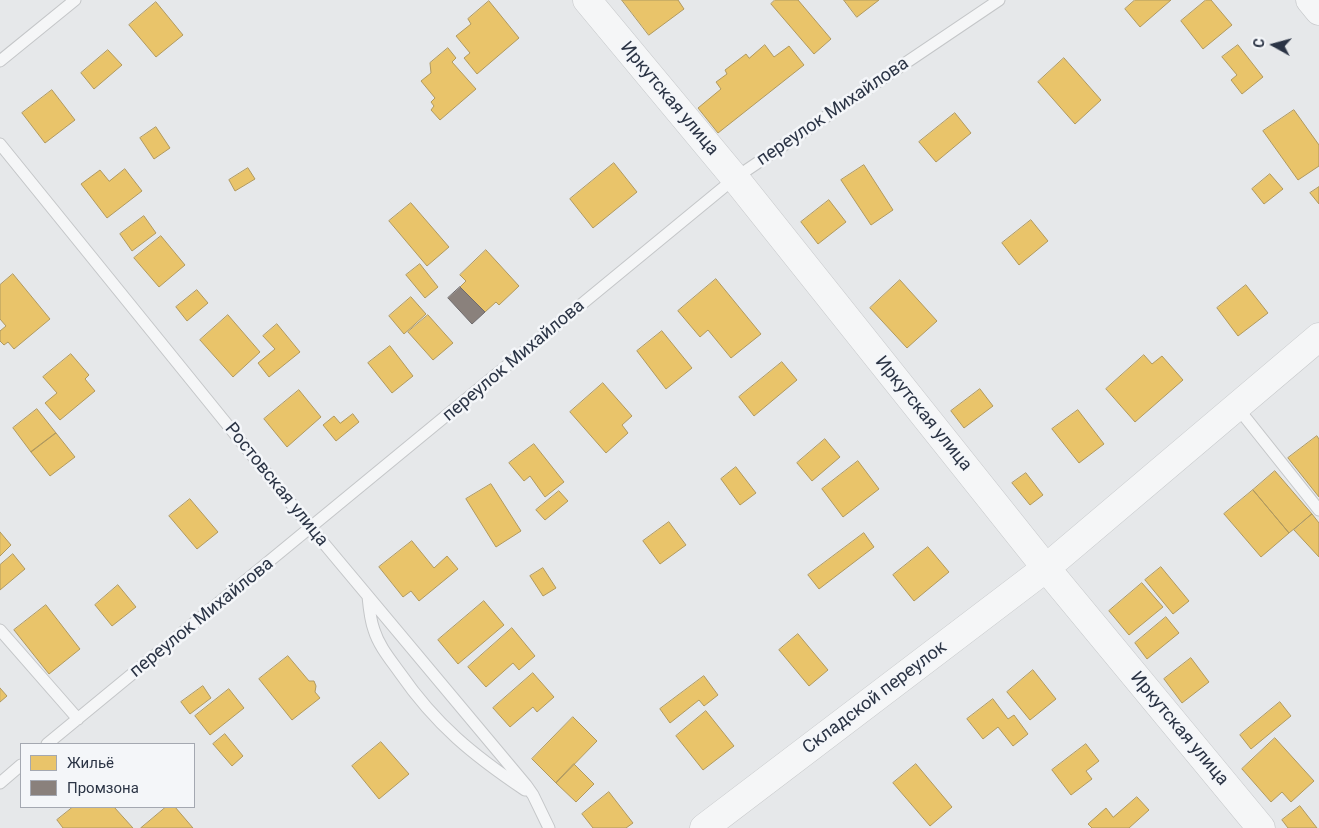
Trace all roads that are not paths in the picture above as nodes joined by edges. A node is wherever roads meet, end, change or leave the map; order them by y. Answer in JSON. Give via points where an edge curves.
{"nodes":[{"id":1,"x":75,"y":0,"type":"edge"},
{"id":2,"x":587,"y":0,"type":"edge"},
{"id":3,"x":999,"y":0,"type":"edge"},
{"id":4,"x":1310,"y":0,"type":"edge"},
{"id":5,"x":1319,"y":11,"type":"edge"},
{"id":6,"x":0,"y":62,"type":"edge"},
{"id":7,"x":0,"y":144,"type":"edge"},
{"id":8,"x":735,"y":178,"type":"junction"},
{"id":9,"x":1319,"y":337,"type":"edge"},
{"id":10,"x":1237,"y":407,"type":"junction"},
{"id":11,"x":1319,"y":510,"type":"edge"},
{"id":12,"x":311,"y":528,"type":"junction"},
{"id":13,"x":1046,"y":568,"type":"junction"},
{"id":14,"x":368,"y":596,"type":"junction"},
{"id":15,"x":0,"y":630,"type":"edge"},
{"id":16,"x":78,"y":719,"type":"junction"},
{"id":17,"x":48,"y":743,"type":"edge"},
{"id":18,"x":20,"y":766,"type":"edge"},
{"id":19,"x":0,"y":783,"type":"edge"},
{"id":20,"x":533,"y":795,"type":"junction"},
{"id":21,"x":549,"y":828,"type":"edge"},
{"id":22,"x":704,"y":828,"type":"edge"},
{"id":23,"x":1261,"y":828,"type":"edge"}],
"edges":[{"from":1,"to":6,"type":"lane"},
{"from":2,"to":8,"type":"street","name":"Иркутская улица"},
{"from":3,"to":8,"type":"lane","name":"переулок Михайлова"},
{"from":4,"to":5,"type":"street"},
{"from":7,"to":12,"type":"lane","name":"Ростовская улица"},
{"from":8,"to":12,"type":"lane","name":"переулок Михайлова"},
{"from":8,"to":13,"type":"street","name":"Иркутская улица"},
{"from":9,"to":10,"type":"street","name":"Складской переулок"},
{"from":10,"to":11,"type":"lane"},
{"from":10,"to":13,"type":"street","name":"Складской переулок"},
{"from":12,"to":14,"type":"lane","name":"Ростовская улица"},
{"from":12,"to":16,"type":"lane","name":"переулок Михайлова"},
{"from":13,"to":22,"type":"street","name":"Складской переулок"},
{"from":13,"to":23,"type":"street","name":"Иркутская улица"},
{"from":14,"to":20,"type":"lane","name":"Ростовская улица"},
{"from":14,"to":20,"type":"lane","via":[[374,632],[415,694],[445,729]]},
{"from":15,"to":16,"type":"lane"},
{"from":16,"to":17,"type":"lane","name":"переулок Михайлова"},
{"from":18,"to":19,"type":"lane"},
{"from":20,"to":21,"type":"lane","name":"Ростовская улица"}]}
